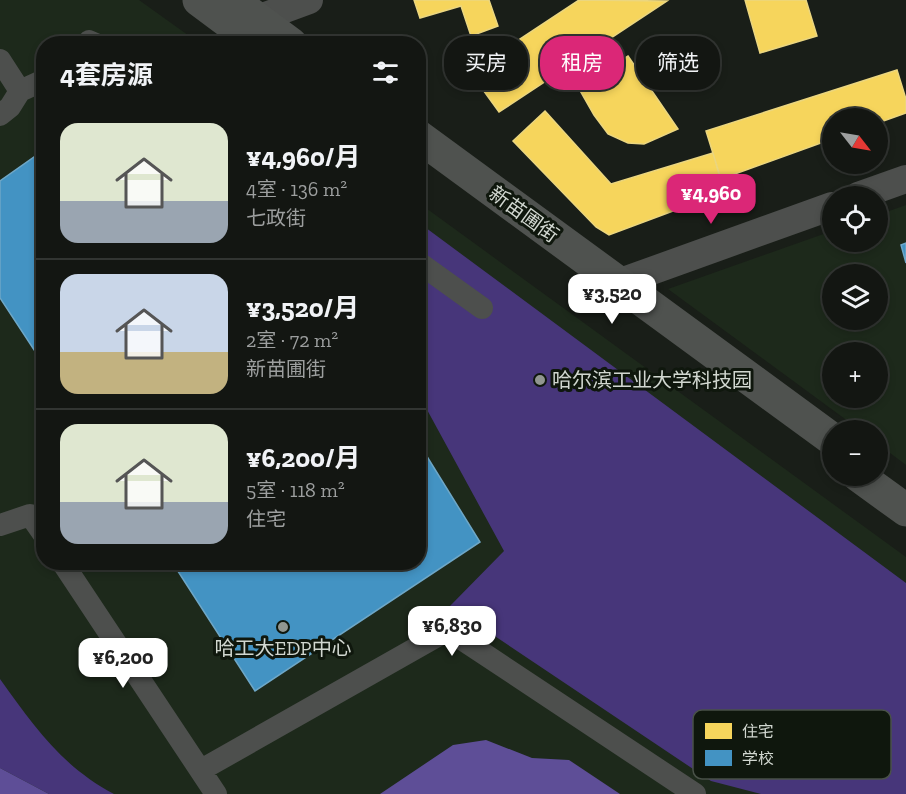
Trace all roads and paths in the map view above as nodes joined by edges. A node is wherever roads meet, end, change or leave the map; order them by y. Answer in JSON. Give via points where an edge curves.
{"nodes":[{"id":1,"x":199,"y":0,"type":"edge"},
{"id":2,"x":309,"y":0,"type":"edge"},
{"id":3,"x":246,"y":22,"type":"edge"},
{"id":4,"x":275,"y":36,"type":"edge"},
{"id":5,"x":0,"y":60,"type":"edge"},
{"id":6,"x":36,"y":84,"type":"edge"},
{"id":7,"x":20,"y":91,"type":"junction"},
{"id":8,"x":0,"y":115,"type":"edge"},
{"id":9,"x":426,"y":142,"type":"edge"},
{"id":10,"x":426,"y":162,"type":"edge"},
{"id":11,"x":906,"y":179,"type":"edge"},
{"id":12,"x":886,"y":186,"type":"edge"},
{"id":13,"x":822,"y":210,"type":"edge"},
{"id":14,"x":426,"y":268,"type":"edge"},
{"id":15,"x":611,"y":285,"type":"junction"},
{"id":16,"x":482,"y":308,"type":"dead end"},
{"id":17,"x":822,"y":433,"type":"edge"},
{"id":18,"x":822,"y":448,"type":"edge"},
{"id":19,"x":888,"y":480,"type":"edge"},
{"id":20,"x":873,"y":486,"type":"edge"},
{"id":21,"x":906,"y":493,"type":"edge"},
{"id":22,"x":906,"y":510,"type":"edge"},
{"id":23,"x":36,"y":524,"type":"edge"},
{"id":24,"x":0,"y":525,"type":"edge"},
{"id":25,"x":67,"y":570,"type":"edge"},
{"id":26,"x":201,"y":770,"type":"junction"},
{"id":27,"x":216,"y":794,"type":"edge"},
{"id":28,"x":695,"y":794,"type":"edge"}],
"edges":[{"from":1,"to":3,"type":"main road"},
{"from":2,"to":3,"type":"street"},
{"from":3,"to":4,"type":"main road"},
{"from":5,"to":7,"type":"street"},
{"from":6,"to":7,"type":"street"},
{"from":7,"to":8,"type":"street"},
{"from":9,"to":15,"type":"main road","name":"新苗圃街"},
{"from":10,"to":15,"type":"main road","name":"新苗圃街"},
{"from":11,"to":12,"type":"street"},
{"from":13,"to":15,"type":"street"},
{"from":14,"to":16,"type":"street"},
{"from":15,"to":17,"type":"main road","name":"新苗圃街"},
{"from":15,"to":18,"type":"main road","name":"新苗圃街"},
{"from":19,"to":21,"type":"main road"},
{"from":20,"to":22,"type":"main road"},
{"from":23,"to":24,"type":"street","via":[[30,515]]},
{"from":25,"to":26,"type":"street"},
{"from":26,"to":27,"type":"street"},
{"from":26,"to":28,"type":"street","via":[[448,630]]}]}
